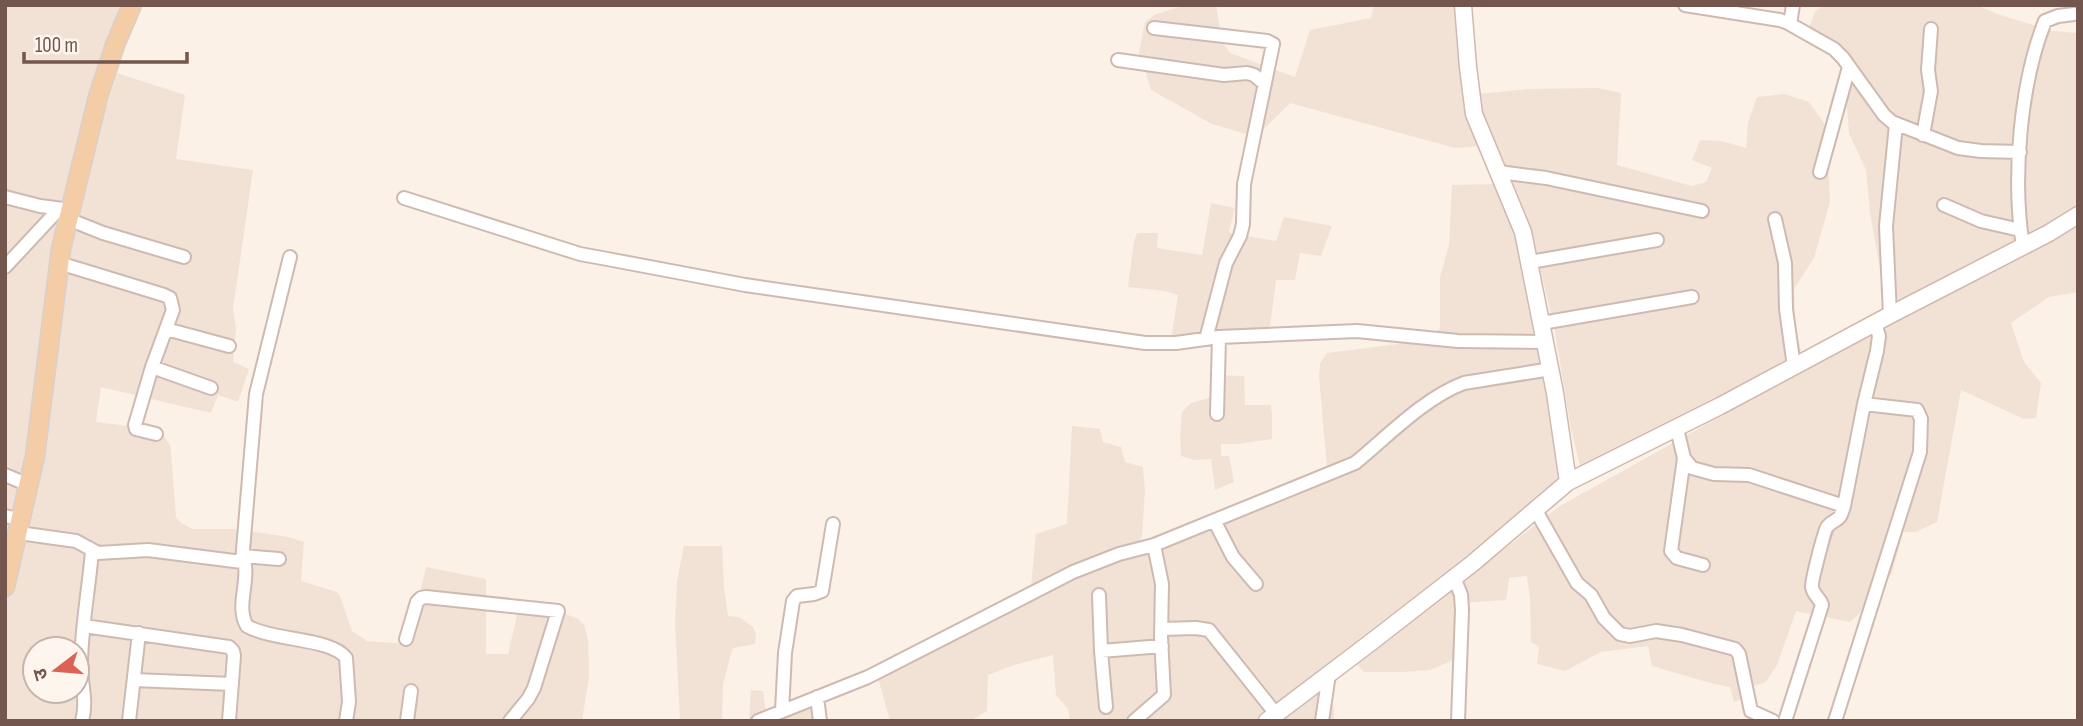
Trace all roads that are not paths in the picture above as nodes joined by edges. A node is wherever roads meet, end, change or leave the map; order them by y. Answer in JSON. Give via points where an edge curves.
{"nodes":[{"id":1,"x":132,"y":5,"type":"edge"},
{"id":2,"x":1463,"y":5,"type":"edge"},
{"id":3,"x":1685,"y":5,"type":"edge"},
{"id":4,"x":1793,"y":5,"type":"edge"},
{"id":5,"x":1732,"y":9,"type":"edge"},
{"id":6,"x":2074,"y":14,"type":"dead end"},
{"id":7,"x":1790,"y":24,"type":"junction"},
{"id":8,"x":1154,"y":27,"type":"dead end"},
{"id":9,"x":1931,"y":29,"type":"dead end"},
{"id":10,"x":1118,"y":60,"type":"dead end"},
{"id":11,"x":1849,"y":67,"type":"junction"},
{"id":12,"x":1265,"y":84,"type":"junction"},
{"id":13,"x":1896,"y":124,"type":"junction"},
{"id":14,"x":1923,"y":135,"type":"junction"},
{"id":15,"x":2020,"y":152,"type":"junction"},
{"id":16,"x":1499,"y":172,"type":"junction"},
{"id":17,"x":1821,"y":172,"type":"dead end"},
{"id":18,"x":5,"y":197,"type":"edge"},
{"id":19,"x":404,"y":198,"type":"dead end"},
{"id":20,"x":1944,"y":205,"type":"dead end"},
{"id":21,"x":1702,"y":211,"type":"dead end"},
{"id":22,"x":66,"y":213,"type":"junction"},
{"id":23,"x":2078,"y":215,"type":"edge"},
{"id":24,"x":1775,"y":219,"type":"dead end"},
{"id":25,"x":2022,"y":238,"type":"junction"},
{"id":26,"x":1657,"y":240,"type":"dead end"},
{"id":27,"x":184,"y":257,"type":"dead end"},
{"id":28,"x":290,"y":257,"type":"dead end"},
{"id":29,"x":1530,"y":262,"type":"junction"},
{"id":30,"x":60,"y":263,"type":"junction"},
{"id":31,"x":5,"y":267,"type":"edge"},
{"id":32,"x":1692,"y":297,"type":"dead end"},
{"id":33,"x":1883,"y":319,"type":"junction"},
{"id":34,"x":1542,"y":323,"type":"junction"},
{"id":35,"x":166,"y":329,"type":"junction"},
{"id":36,"x":1212,"y":338,"type":"junction"},
{"id":37,"x":1546,"y":342,"type":"junction"},
{"id":38,"x":229,"y":346,"type":"dead end"},
{"id":39,"x":152,"y":367,"type":"junction"},
{"id":40,"x":1794,"y":367,"type":"junction"},
{"id":41,"x":1551,"y":369,"type":"junction"},
{"id":42,"x":211,"y":388,"type":"dead end"},
{"id":43,"x":1864,"y":404,"type":"junction"},
{"id":44,"x":1217,"y":414,"type":"dead end"},
{"id":45,"x":1677,"y":429,"type":"junction"},
{"id":46,"x":156,"y":434,"type":"dead end"},
{"id":47,"x":1684,"y":458,"type":"junction"},
{"id":48,"x":5,"y":475,"type":"edge"},
{"id":49,"x":1568,"y":482,"type":"junction"},
{"id":50,"x":29,"y":485,"type":"junction"},
{"id":51,"x":1843,"y":506,"type":"junction"},
{"id":52,"x":1535,"y":509,"type":"junction"},
{"id":53,"x":1214,"y":522,"type":"junction"},
{"id":54,"x":15,"y":523,"type":"edge"},
{"id":55,"x":833,"y":524,"type":"dead end"},
{"id":56,"x":1154,"y":545,"type":"junction"},
{"id":57,"x":92,"y":551,"type":"junction"},
{"id":58,"x":242,"y":559,"type":"junction"},
{"id":59,"x":279,"y":559,"type":"dead end"},
{"id":60,"x":1703,"y":565,"type":"dead end"},
{"id":61,"x":1454,"y":577,"type":"junction"},
{"id":62,"x":1256,"y":584,"type":"dead end"},
{"id":63,"x":5,"y":587,"type":"edge"},
{"id":64,"x":1099,"y":595,"type":"dead end"},
{"id":65,"x":84,"y":626,"type":"junction"},
{"id":66,"x":1161,"y":629,"type":"junction"},
{"id":67,"x":139,"y":633,"type":"junction"},
{"id":68,"x":406,"y":639,"type":"dead end"},
{"id":69,"x":1162,"y":646,"type":"junction"},
{"id":70,"x":1101,"y":651,"type":"junction"},
{"id":71,"x":1329,"y":674,"type":"junction"},
{"id":72,"x":134,"y":680,"type":"junction"},
{"id":73,"x":232,"y":684,"type":"junction"},
{"id":74,"x":411,"y":691,"type":"dead end"},
{"id":75,"x":817,"y":697,"type":"junction"},
{"id":76,"x":1106,"y":707,"type":"dead end"},
{"id":77,"x":782,"y":711,"type":"junction"},
{"id":78,"x":1149,"y":717,"type":"edge"},
{"id":79,"x":1272,"y":717,"type":"edge"},
{"id":80,"x":82,"y":721,"type":"edge"},
{"id":81,"x":129,"y":721,"type":"edge"},
{"id":82,"x":229,"y":721,"type":"edge"},
{"id":83,"x":346,"y":721,"type":"edge"},
{"id":84,"x":407,"y":721,"type":"edge"},
{"id":85,"x":510,"y":721,"type":"edge"},
{"id":86,"x":758,"y":721,"type":"edge"},
{"id":87,"x":820,"y":721,"type":"edge"},
{"id":88,"x":1134,"y":721,"type":"edge"},
{"id":89,"x":1322,"y":721,"type":"edge"},
{"id":90,"x":1458,"y":721,"type":"edge"},
{"id":91,"x":1773,"y":721,"type":"edge"},
{"id":92,"x":1786,"y":721,"type":"edge"},
{"id":93,"x":1835,"y":721,"type":"edge"}],
"edges":[{"from":1,"to":22,"type":"main road","via":[[98,97]]},
{"from":2,"to":16,"type":"main road","via":[[1474,114]]},
{"from":3,"to":5,"type":"street"},
{"from":4,"to":7,"type":"street"},
{"from":5,"to":7,"type":"street"},
{"from":6,"to":15,"type":"street","via":[[2045,21],[2025,101]]},
{"from":7,"to":11,"type":"street","via":[[1834,49]]},
{"from":8,"to":12,"type":"street","via":[[1271,42]]},
{"from":9,"to":14,"type":"street","via":[[1931,92]]},
{"from":10,"to":12,"type":"street","via":[[1224,75],[1247,73]]},
{"from":11,"to":13,"type":"street","via":[[1884,115]]},
{"from":11,"to":17,"type":"street"},
{"from":12,"to":36,"type":"street","via":[[1244,184],[1242,231],[1226,263]]},
{"from":13,"to":14,"type":"street"},
{"from":13,"to":33,"type":"street"},
{"from":14,"to":15,"type":"street","via":[[1958,148]]},
{"from":15,"to":25,"type":"street"},
{"from":16,"to":21,"type":"street"},
{"from":16,"to":29,"type":"main road"},
{"from":18,"to":22,"type":"street"},
{"from":19,"to":36,"type":"street","via":[[580,254],[745,285],[1145,343]]},
{"from":20,"to":25,"type":"street"},
{"from":22,"to":27,"type":"street","via":[[103,233]]},
{"from":22,"to":30,"type":"main road"},
{"from":22,"to":31,"type":"street"},
{"from":23,"to":25,"type":"main road"},
{"from":24,"to":40,"type":"street","via":[[1785,263]]},
{"from":25,"to":33,"type":"main road"},
{"from":26,"to":29,"type":"street"},
{"from":28,"to":58,"type":"street","via":[[257,387]]},
{"from":29,"to":34,"type":"main road"},
{"from":30,"to":35,"type":"street","via":[[170,298],[173,310]]},
{"from":30,"to":50,"type":"main road"},
{"from":32,"to":34,"type":"street"},
{"from":33,"to":40,"type":"main road"},
{"from":33,"to":43,"type":"street"},
{"from":34,"to":37,"type":"main road"},
{"from":35,"to":38,"type":"street"},
{"from":35,"to":39,"type":"street"},
{"from":36,"to":37,"type":"street","via":[[1357,331],[1458,341]]},
{"from":36,"to":44,"type":"street"},
{"from":37,"to":41,"type":"main road"},
{"from":39,"to":42,"type":"street"},
{"from":39,"to":46,"type":"street","via":[[135,427]]},
{"from":40,"to":45,"type":"main road"},
{"from":41,"to":49,"type":"main road"},
{"from":41,"to":53,"type":"street","via":[[1453,387],[1347,468]]},
{"from":43,"to":51,"type":"street"},
{"from":43,"to":93,"type":"street","via":[[1917,410],[1920,452]]},
{"from":45,"to":47,"type":"street"},
{"from":45,"to":49,"type":"main road"},
{"from":47,"to":51,"type":"street","via":[[1699,471],[1749,475]]},
{"from":47,"to":60,"type":"street","via":[[1671,551],[1677,558]]},
{"from":48,"to":50,"type":"street"},
{"from":49,"to":52,"type":"main road"},
{"from":50,"to":54,"type":"main road"},
{"from":51,"to":92,"type":"street","via":[[1841,517],[1825,531],[1812,579],[1822,606]]},
{"from":52,"to":61,"type":"main road"},
{"from":52,"to":91,"type":"street","via":[[1577,583],[1620,634],[1656,631],[1735,649],[1751,711]]},
{"from":53,"to":56,"type":"street"},
{"from":53,"to":62,"type":"street","via":[[1233,557]]},
{"from":54,"to":57,"type":"street","via":[[87,545]]},
{"from":54,"to":63,"type":"main road"},
{"from":55,"to":77,"type":"street","via":[[822,591],[793,601]]},
{"from":56,"to":66,"type":"street","via":[[1162,584]]},
{"from":56,"to":75,"type":"street","via":[[1073,572],[868,677]]},
{"from":57,"to":58,"type":"street","via":[[148,550]]},
{"from":57,"to":65,"type":"street"},
{"from":58,"to":59,"type":"street"},
{"from":58,"to":83,"type":"street","via":[[246,573],[242,613],[247,626],[342,652],[349,702]]},
{"from":61,"to":71,"type":"main road"},
{"from":61,"to":90,"type":"street","via":[[1462,610]]},
{"from":64,"to":70,"type":"street"},
{"from":65,"to":67,"type":"street"},
{"from":65,"to":80,"type":"street","via":[[81,664],[86,700]]},
{"from":66,"to":69,"type":"street"},
{"from":66,"to":79,"type":"street","via":[[1209,630]]},
{"from":67,"to":72,"type":"street"},
{"from":67,"to":73,"type":"street","via":[[229,647],[234,656]]},
{"from":68,"to":85,"type":"street","via":[[417,602],[426,597],[558,611],[534,688]]},
{"from":69,"to":70,"type":"street"},
{"from":69,"to":78,"type":"street","via":[[1164,695]]},
{"from":70,"to":76,"type":"street"},
{"from":71,"to":79,"type":"main road"},
{"from":71,"to":89,"type":"street"},
{"from":72,"to":73,"type":"street"},
{"from":72,"to":81,"type":"street"},
{"from":73,"to":82,"type":"street"},
{"from":74,"to":84,"type":"street"},
{"from":75,"to":77,"type":"street"},
{"from":75,"to":87,"type":"street"},
{"from":77,"to":86,"type":"street"},
{"from":78,"to":88,"type":"street"}]}
